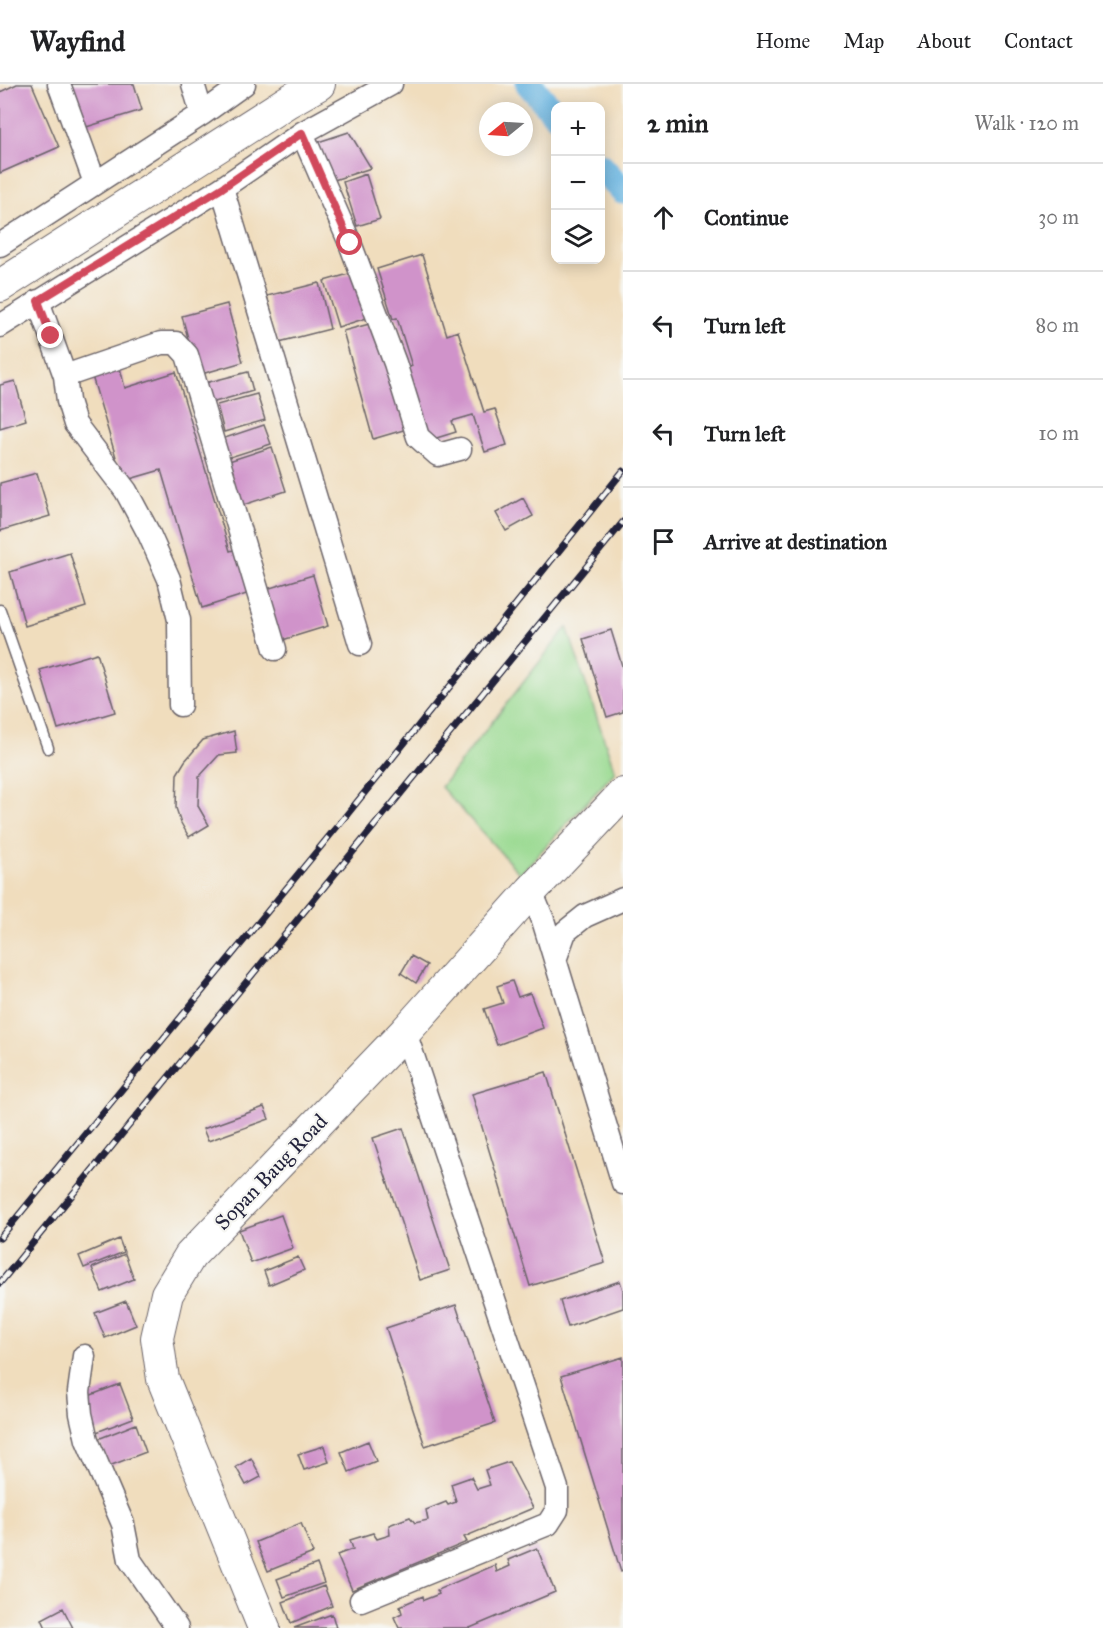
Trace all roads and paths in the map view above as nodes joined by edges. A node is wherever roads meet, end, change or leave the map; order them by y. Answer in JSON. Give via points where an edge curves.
{"nodes":[{"id":1,"x":59,"y":84,"type":"edge"},
{"id":2,"x":193,"y":84,"type":"edge"},
{"id":3,"x":244,"y":84,"type":"edge"},
{"id":4,"x":319,"y":84,"type":"edge"},
{"id":5,"x":391,"y":84,"type":"edge"},
{"id":6,"x":202,"y":114,"type":"junction"},
{"id":7,"x":302,"y":133,"type":"junction"},
{"id":8,"x":95,"y":183,"type":"junction"},
{"id":9,"x":222,"y":188,"type":"junction"},
{"id":10,"x":0,"y":244,"type":"edge"},
{"id":11,"x":0,"y":286,"type":"edge"},
{"id":12,"x":38,"y":301,"type":"junction"},
{"id":13,"x":0,"y":326,"type":"edge"},
{"id":14,"x":65,"y":376,"type":"junction"},
{"id":15,"x":460,"y":449,"type":"dead end"},
{"id":16,"x":0,"y":610,"type":"edge"},
{"id":17,"x":360,"y":644,"type":"dead end"},
{"id":18,"x":276,"y":649,"type":"dead end"},
{"id":19,"x":180,"y":705,"type":"dead end"},
{"id":20,"x":48,"y":748,"type":"dead end"},
{"id":21,"x":623,"y":794,"type":"edge"},
{"id":22,"x":531,"y":891,"type":"junction"},
{"id":23,"x":623,"y":899,"type":"edge"},
{"id":24,"x":555,"y":960,"type":"junction"},
{"id":25,"x":405,"y":1032,"type":"junction"},
{"id":26,"x":623,"y":1183,"type":"edge"},
{"id":27,"x":84,"y":1356,"type":"dead end"},
{"id":28,"x":361,"y":1600,"type":"dead end"},
{"id":29,"x":177,"y":1628,"type":"edge"},
{"id":30,"x":264,"y":1628,"type":"edge"}],
"edges":[{"from":1,"to":8,"type":"street"},
{"from":2,"to":6,"type":"street"},
{"from":3,"to":6,"type":"street"},
{"from":4,"to":11,"type":"street"},
{"from":5,"to":7,"type":"street"},
{"from":6,"to":8,"type":"street"},
{"from":7,"to":9,"type":"street"},
{"from":7,"to":15,"type":"street","via":[[354,254],[418,437],[438,455]]},
{"from":8,"to":10,"type":"street"},
{"from":9,"to":12,"type":"street"},
{"from":9,"to":17,"type":"street"},
{"from":12,"to":13,"type":"street"},
{"from":12,"to":14,"type":"street"},
{"from":14,"to":18,"type":"street","via":[[161,343],[176,343],[187,355]]},
{"from":14,"to":19,"type":"street","via":[[75,424],[126,491],[169,579],[179,620]]},
{"from":16,"to":20,"type":"lane"},
{"from":21,"to":22,"type":"street","name":"Sopan Baug Road"},
{"from":22,"to":24,"type":"street"},
{"from":22,"to":25,"type":"street","name":"Sopan Baug Road"},
{"from":23,"to":24,"type":"street","via":[[585,916],[565,932]]},
{"from":24,"to":26,"type":"street"},
{"from":25,"to":28,"type":"street","via":[[557,1488],[557,1510],[548,1524]]},
{"from":25,"to":30,"type":"street","name":"Sopan Baug Road","via":[[190,1256],[167,1294],[157,1338],[163,1379]]},
{"from":27,"to":29,"type":"street","via":[[79,1392],[87,1440],[123,1524],[130,1560]]}]}
